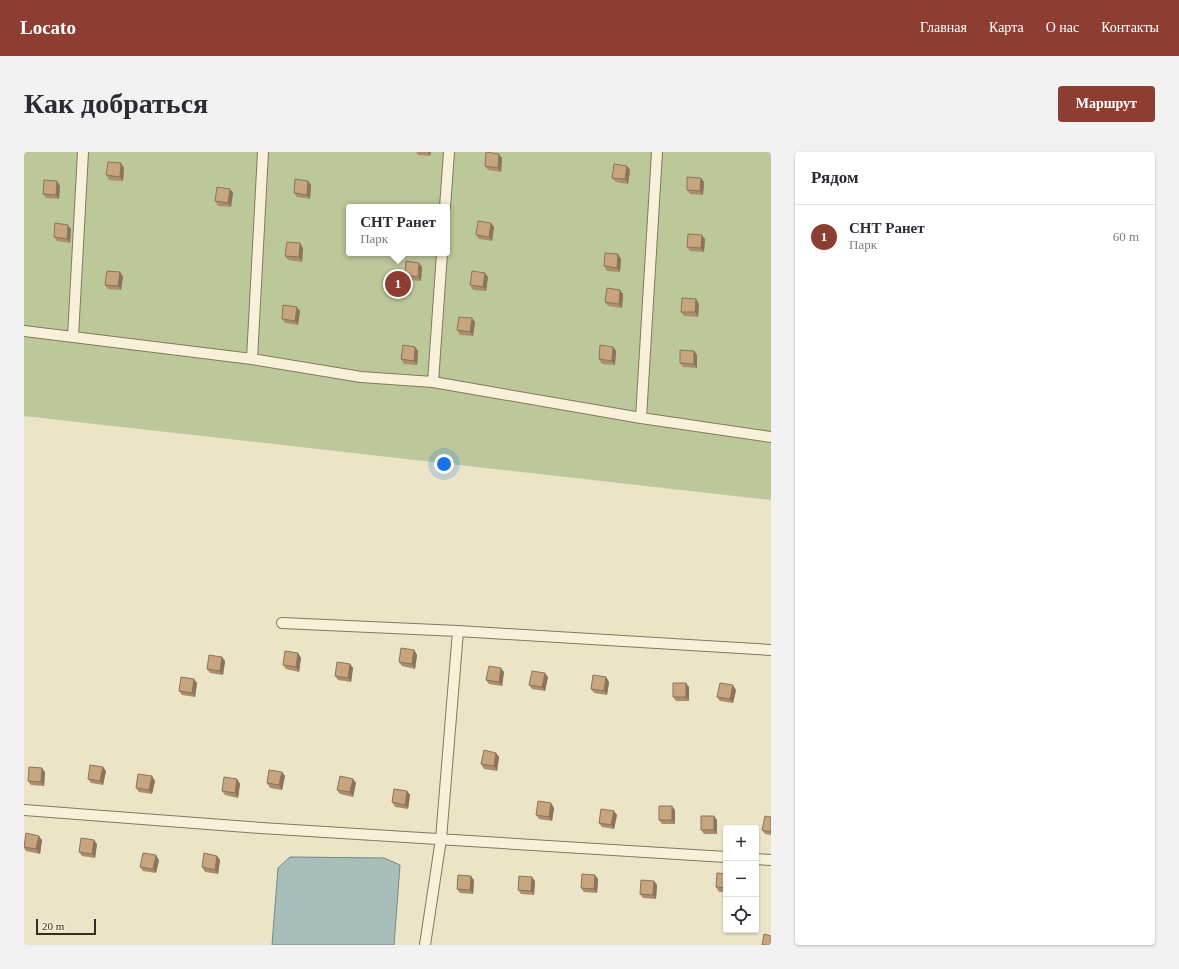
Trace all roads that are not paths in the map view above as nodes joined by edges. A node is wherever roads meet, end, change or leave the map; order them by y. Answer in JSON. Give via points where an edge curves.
{"nodes":[{"id":1,"x":83,"y":152,"type":"edge"},
{"id":2,"x":263,"y":152,"type":"edge"},
{"id":3,"x":449,"y":152,"type":"edge"},
{"id":4,"x":657,"y":152,"type":"edge"},
{"id":5,"x":445,"y":204,"type":"edge"},
{"id":6,"x":442,"y":256,"type":"edge"},
{"id":7,"x":24,"y":331,"type":"edge"},
{"id":8,"x":73,"y":337,"type":"junction"},
{"id":9,"x":252,"y":359,"type":"junction"},
{"id":10,"x":433,"y":382,"type":"junction"},
{"id":11,"x":641,"y":418,"type":"junction"},
{"id":12,"x":771,"y":438,"type":"edge"},
{"id":13,"x":282,"y":623,"type":"dead end"},
{"id":14,"x":458,"y":630,"type":"junction"},
{"id":15,"x":771,"y":650,"type":"edge"},
{"id":16,"x":24,"y":810,"type":"edge"},
{"id":17,"x":441,"y":839,"type":"junction"},
{"id":18,"x":723,"y":857,"type":"edge"},
{"id":19,"x":759,"y":859,"type":"edge"},
{"id":20,"x":771,"y":860,"type":"edge"},
{"id":21,"x":426,"y":945,"type":"edge"}],
"edges":[{"from":1,"to":8,"type":"lane"},
{"from":2,"to":9,"type":"lane"},
{"from":3,"to":5,"type":"lane"},
{"from":4,"to":11,"type":"lane"},
{"from":6,"to":10,"type":"lane"},
{"from":7,"to":8,"type":"lane"},
{"from":8,"to":9,"type":"lane"},
{"from":9,"to":10,"type":"lane","via":[[362,377]]},
{"from":10,"to":11,"type":"lane"},
{"from":11,"to":12,"type":"lane"},
{"from":13,"to":14,"type":"lane"},
{"from":14,"to":15,"type":"lane"},
{"from":14,"to":17,"type":"lane"},
{"from":16,"to":17,"type":"lane"},
{"from":17,"to":18,"type":"lane"},
{"from":17,"to":21,"type":"lane"},
{"from":19,"to":20,"type":"lane"}]}
